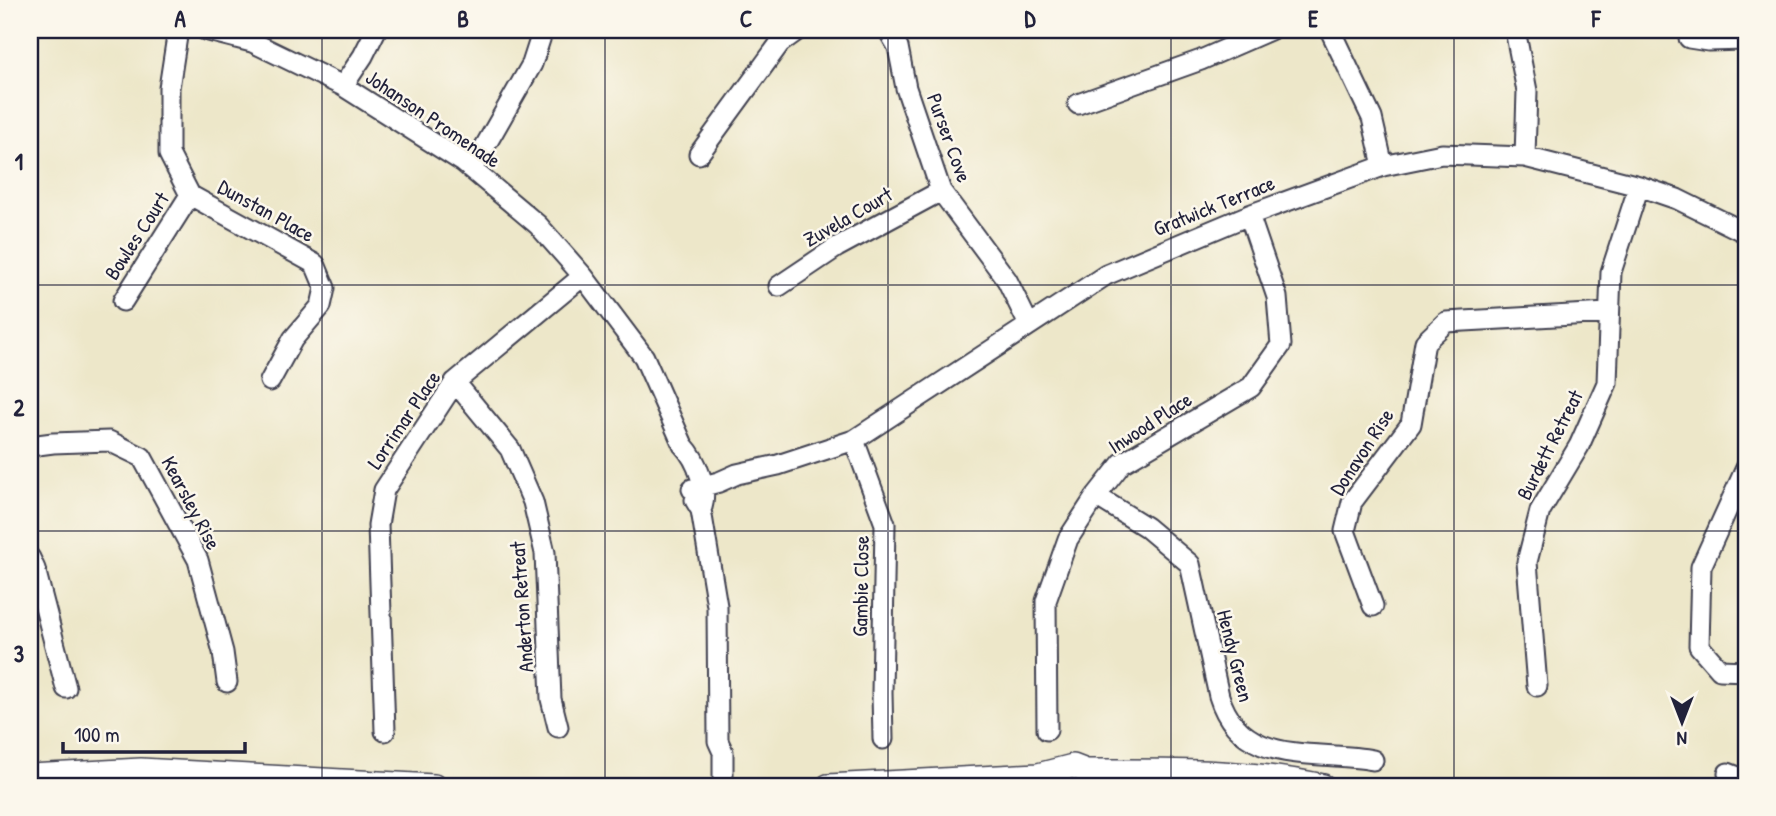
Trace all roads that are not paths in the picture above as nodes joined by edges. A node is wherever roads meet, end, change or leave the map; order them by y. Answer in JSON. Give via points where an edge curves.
{"nodes":[{"id":1,"x":178,"y":30,"type":"edge"},
{"id":2,"x":205,"y":30,"type":"edge"},
{"id":3,"x":376,"y":30,"type":"edge"},
{"id":4,"x":531,"y":30,"type":"edge"},
{"id":5,"x":543,"y":30,"type":"edge"},
{"id":6,"x":799,"y":30,"type":"edge"},
{"id":7,"x":888,"y":30,"type":"edge"},
{"id":8,"x":1269,"y":30,"type":"edge"},
{"id":9,"x":1330,"y":30,"type":"edge"},
{"id":10,"x":1515,"y":30,"type":"edge"},
{"id":11,"x":1689,"y":38,"type":"dead end"},
{"id":12,"x":1746,"y":40,"type":"edge"},
{"id":13,"x":343,"y":86,"type":"junction"},
{"id":14,"x":1078,"y":104,"type":"dead end"},
{"id":15,"x":699,"y":155,"type":"dead end"},
{"id":16,"x":1525,"y":157,"type":"junction"},
{"id":17,"x":468,"y":166,"type":"junction"},
{"id":18,"x":1383,"y":166,"type":"junction"},
{"id":19,"x":1639,"y":186,"type":"junction"},
{"id":20,"x":942,"y":191,"type":"junction"},
{"id":21,"x":190,"y":195,"type":"junction"},
{"id":22,"x":1249,"y":215,"type":"junction"},
{"id":23,"x":1746,"y":233,"type":"edge"},
{"id":24,"x":583,"y":276,"type":"junction"},
{"id":25,"x":779,"y":285,"type":"dead end"},
{"id":26,"x":122,"y":301,"type":"dead end"},
{"id":27,"x":1608,"y":313,"type":"junction"},
{"id":28,"x":1029,"y":325,"type":"junction"},
{"id":29,"x":270,"y":381,"type":"dead end"},
{"id":30,"x":456,"y":382,"type":"junction"},
{"id":31,"x":854,"y":440,"type":"junction"},
{"id":32,"x":30,"y":446,"type":"edge"},
{"id":33,"x":1746,"y":468,"type":"edge"},
{"id":34,"x":696,"y":483,"type":"junction"},
{"id":35,"x":1096,"y":496,"type":"junction"},
{"id":36,"x":30,"y":558,"type":"edge"},
{"id":37,"x":1373,"y":606,"type":"dead end"},
{"id":38,"x":1746,"y":671,"type":"edge"},
{"id":39,"x":227,"y":682,"type":"dead end"},
{"id":40,"x":1537,"y":686,"type":"dead end"},
{"id":41,"x":66,"y":688,"type":"dead end"},
{"id":42,"x":558,"y":727,"type":"dead end"},
{"id":43,"x":1047,"y":730,"type":"dead end"},
{"id":44,"x":385,"y":731,"type":"dead end"},
{"id":45,"x":883,"y":739,"type":"dead end"},
{"id":46,"x":718,"y":741,"type":"junction"},
{"id":47,"x":1373,"y":760,"type":"dead end"},
{"id":48,"x":30,"y":776,"type":"edge"},
{"id":49,"x":1075,"y":778,"type":"edge"},
{"id":50,"x":332,"y":783,"type":"edge"},
{"id":51,"x":30,"y":786,"type":"edge"},
{"id":52,"x":296,"y":786,"type":"edge"},
{"id":53,"x":434,"y":786,"type":"edge"},
{"id":54,"x":712,"y":786,"type":"edge"},
{"id":55,"x":723,"y":786,"type":"edge"},
{"id":56,"x":828,"y":786,"type":"edge"},
{"id":57,"x":997,"y":786,"type":"edge"},
{"id":58,"x":1023,"y":786,"type":"edge"},
{"id":59,"x":1105,"y":786,"type":"edge"},
{"id":60,"x":1261,"y":786,"type":"edge"},
{"id":61,"x":1324,"y":786,"type":"edge"}],
"edges":[{"from":1,"to":21,"type":"street","name":"Dunstan Place","via":[[169,88],[169,155]]},
{"from":2,"to":13,"type":"street","name":"Johanson Promenade","via":[[252,42]]},
{"from":3,"to":13,"type":"street"},
{"from":4,"to":17,"type":"street","via":[[522,62]]},
{"from":5,"to":17,"type":"street","via":[[532,64]]},
{"from":6,"to":15,"type":"street","via":[[780,43]]},
{"from":7,"to":20,"type":"street","name":"Purser Cove","via":[[898,47],[906,88]]},
{"from":8,"to":14,"type":"street"},
{"from":9,"to":18,"type":"street","via":[[1372,118]]},
{"from":10,"to":16,"type":"street","via":[[1527,91]]},
{"from":11,"to":12,"type":"street"},
{"from":13,"to":17,"type":"street","name":"Johanson Promenade"},
{"from":16,"to":18,"type":"street","name":"Gratwick Terrace","via":[[1442,154]]},
{"from":16,"to":19,"type":"street","name":"Gratwick Terrace"},
{"from":17,"to":24,"type":"street","name":"Johanson Promenade","via":[[538,225]]},
{"from":18,"to":22,"type":"street","name":"Gratwick Terrace"},
{"from":19,"to":23,"type":"street","name":"Gratwick Terrace","via":[[1687,203]]},
{"from":19,"to":27,"type":"street","name":"Burdett Retreat","via":[[1611,272]]},
{"from":20,"to":25,"type":"street","name":"Zuvela Court","via":[[837,247]]},
{"from":20,"to":28,"type":"street","name":"Purser Cove","via":[[1007,280]]},
{"from":21,"to":26,"type":"street","name":"Bowles Court"},
{"from":21,"to":29,"type":"street","name":"Dunstan Place","via":[[315,264],[325,288],[321,306],[293,340]]},
{"from":22,"to":28,"type":"street","name":"Gratwick Terrace","via":[[1107,275]]},
{"from":22,"to":35,"type":"street","name":"Inwood Place","via":[[1277,297],[1281,345],[1251,387],[1122,463]]},
{"from":24,"to":30,"type":"street","name":"Lorrimar Place"},
{"from":24,"to":34,"type":"street","name":"Johanson Promenade","via":[[644,358],[683,445],[693,456]]},
{"from":27,"to":37,"type":"street","name":"Donavon Rise","via":[[1446,322],[1425,342],[1412,424],[1352,502],[1345,531]]},
{"from":27,"to":40,"type":"street","name":"Burdett Retreat","via":[[1607,383],[1579,446],[1540,511],[1527,562]]},
{"from":28,"to":31,"type":"street","name":"Gratwick Terrace"},
{"from":30,"to":42,"type":"street","name":"Anderton Retreat","via":[[510,449],[533,502],[545,553],[551,699]]},
{"from":30,"to":44,"type":"street","name":"Lorrimar Place","via":[[384,490],[378,525]]},
{"from":31,"to":34,"type":"street","name":"Gratwick Terrace","via":[[778,465],[737,474],[718,472]]},
{"from":31,"to":45,"type":"street","name":"Gambie Close","via":[[885,524]]},
{"from":32,"to":39,"type":"street","name":"Kearsley Rise","via":[[109,441],[142,457],[198,560]]},
{"from":33,"to":38,"type":"street","via":[[1701,567],[1699,646],[1720,670]]},
{"from":34,"to":46,"type":"street","name":"Johanson Promenade","via":[[705,500],[701,510],[717,606]]},
{"from":35,"to":43,"type":"street","name":"Inwood Place","via":[[1068,539],[1046,601]]},
{"from":35,"to":47,"type":"street","name":"Hendy Green","via":[[1146,527],[1190,564],[1219,696],[1233,726],[1258,744],[1279,750]]},
{"from":36,"to":41,"type":"street"},
{"from":46,"to":54,"type":"street","name":"Johanson Promenade","via":[[711,753]]},
{"from":46,"to":55,"type":"street","name":"Johanson Promenade","via":[[723,752]]},
{"from":48,"to":50,"type":"main road","via":[[141,771]]},
{"from":49,"to":56,"type":"main road","via":[[1038,775]]},
{"from":49,"to":61,"type":"main road","via":[[1202,771]]},
{"from":50,"to":53,"type":"main road"},
{"from":51,"to":52,"type":"main road","via":[[141,780]]},
{"from":57,"to":58,"type":"main road"},
{"from":59,"to":60,"type":"main road","via":[[1159,779]]}]}
